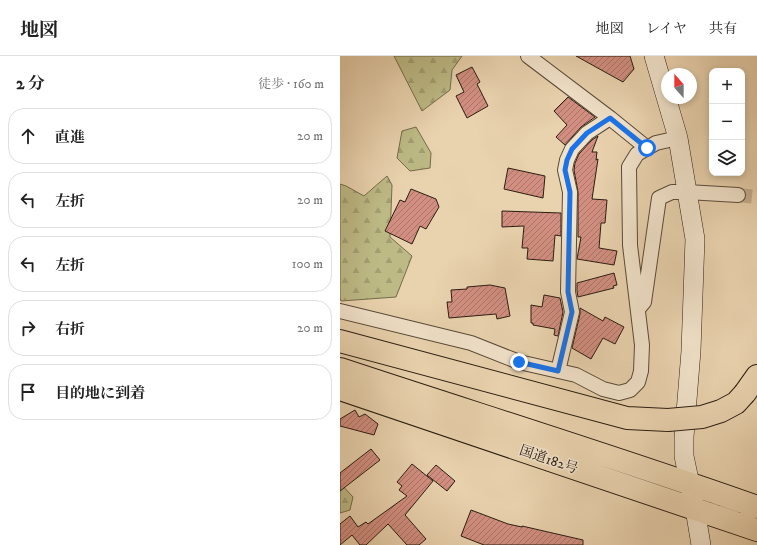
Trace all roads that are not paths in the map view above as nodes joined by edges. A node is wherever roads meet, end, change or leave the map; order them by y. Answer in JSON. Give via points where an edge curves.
{"nodes":[{"id":1,"x":528,"y":56,"type":"edge"},
{"id":2,"x":654,"y":56,"type":"edge"},
{"id":3,"x":610,"y":118,"type":"junction"},
{"id":4,"x":678,"y":138,"type":"junction"},
{"id":5,"x":647,"y":148,"type":"junction"},
{"id":6,"x":687,"y":192,"type":"junction"},
{"id":7,"x":738,"y":195,"type":"tunnel mouth"},
{"id":8,"x":638,"y":309,"type":"junction"},
{"id":9,"x":340,"y":311,"type":"edge"},
{"id":10,"x":340,"y":341,"type":"edge"},
{"id":11,"x":340,"y":369,"type":"edge"},
{"id":12,"x":558,"y":371,"type":"junction"},
{"id":13,"x":751,"y":385,"type":"edge"},
{"id":14,"x":340,"y":389,"type":"edge"},
{"id":15,"x":690,"y":483,"type":"junction"},
{"id":16,"x":757,"y":506,"type":"edge"},
{"id":17,"x":695,"y":509,"type":"junction"},
{"id":18,"x":757,"y":530,"type":"edge"},
{"id":19,"x":701,"y":545,"type":"edge"}],
"edges":[{"from":1,"to":3,"type":"street"},
{"from":2,"to":4,"type":"street"},
{"from":3,"to":5,"type":"street"},
{"from":3,"to":12,"type":"street","via":[[587,133],[572,149],[567,160],[565,170],[570,192],[568,292],[572,312]]},
{"from":4,"to":5,"type":"street"},
{"from":4,"to":6,"type":"street"},
{"from":5,"to":8,"type":"street","via":[[637,154],[629,167],[630,245]]},
{"from":6,"to":7,"type":"street"},
{"from":6,"to":8,"type":"street","via":[[672,192],[659,198],[644,302]]},
{"from":6,"to":15,"type":"street","via":[[695,239],[691,350],[684,437],[684,456]]},
{"from":8,"to":12,"type":"street","via":[[642,345],[641,371],[638,382],[630,390],[620,393],[603,389],[576,375]]},
{"from":9,"to":12,"type":"street","via":[[471,343],[519,362]]},
{"from":10,"to":13,"type":"highway","bridge":true,"via":[[627,418],[668,420],[702,417],[736,403]]},
{"from":11,"to":15,"type":"highway","name":"国道182号"},
{"from":14,"to":17,"type":"highway","name":"国道182号"},
{"from":15,"to":16,"type":"highway","name":"国道182号"},
{"from":15,"to":17,"type":"street"},
{"from":17,"to":18,"type":"highway","name":"国道182号"},
{"from":17,"to":19,"type":"street"}]}
